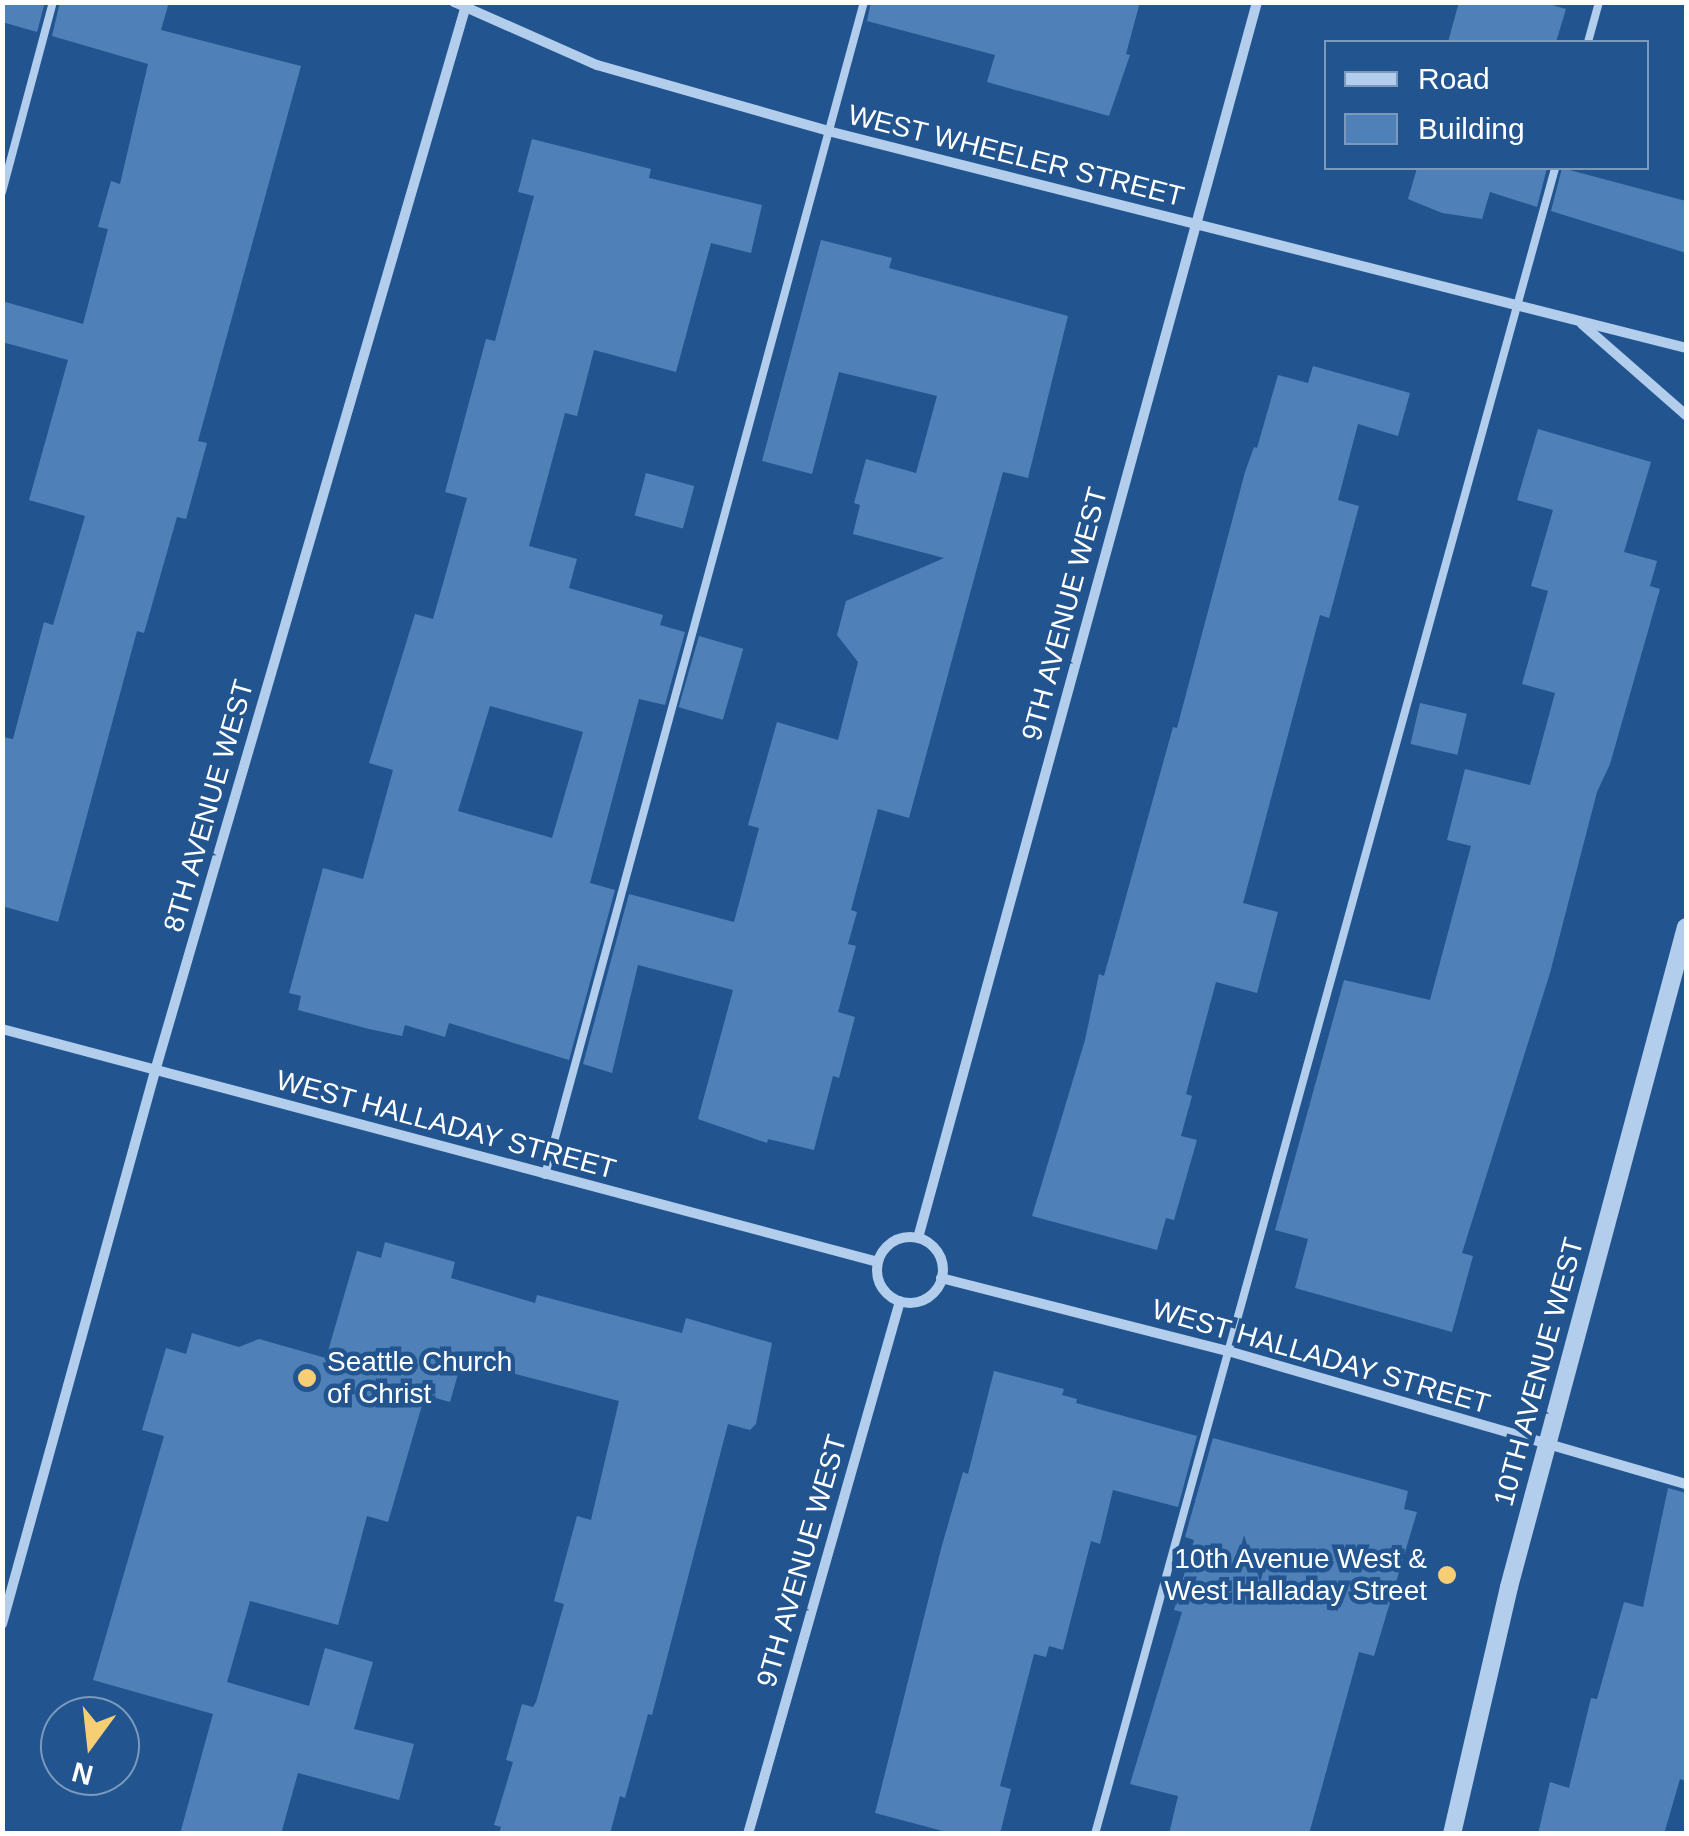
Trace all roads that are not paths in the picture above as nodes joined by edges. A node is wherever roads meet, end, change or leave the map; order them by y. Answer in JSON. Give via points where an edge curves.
{"nodes":[{"id":1,"x":53,"y":2,"type":"edge"},
{"id":2,"x":864,"y":2,"type":"edge"},
{"id":3,"x":1257,"y":2,"type":"edge"},
{"id":4,"x":1599,"y":2,"type":"edge"},
{"id":5,"x":462,"y":4,"type":"edge"},
{"id":6,"x":1589,"y":40,"type":"edge"},
{"id":7,"x":828,"y":131,"type":"junction"},
{"id":8,"x":1554,"y":170,"type":"edge"},
{"id":9,"x":2,"y":192,"type":"edge"},
{"id":10,"x":1195,"y":225,"type":"junction"},
{"id":11,"x":1518,"y":307,"type":"junction"},
{"id":12,"x":1578,"y":320,"type":"junction"},
{"id":13,"x":1686,"y":348,"type":"edge"},
{"id":14,"x":1686,"y":415,"type":"edge"},
{"id":15,"x":1686,"y":927,"type":"edge"},
{"id":16,"x":2,"y":1029,"type":"edge"},
{"id":17,"x":155,"y":1072,"type":"junction"},
{"id":18,"x":545,"y":1175,"type":"junction"},
{"id":19,"x":918,"y":1238,"type":"junction"},
{"id":20,"x":878,"y":1262,"type":"junction"},
{"id":21,"x":941,"y":1278,"type":"junction"},
{"id":22,"x":900,"y":1301,"type":"junction"},
{"id":23,"x":1228,"y":1351,"type":"junction"},
{"id":24,"x":1549,"y":1445,"type":"junction"},
{"id":25,"x":1686,"y":1484,"type":"edge"},
{"id":26,"x":2,"y":1624,"type":"edge"},
{"id":27,"x":748,"y":1834,"type":"edge"},
{"id":28,"x":1095,"y":1834,"type":"edge"},
{"id":29,"x":1452,"y":1834,"type":"edge"}],
"edges":[{"from":1,"to":9,"type":"lane"},
{"from":2,"to":7,"type":"lane"},
{"from":3,"to":10,"type":"street","name":"9TH AVENUE WEST"},
{"from":4,"to":6,"type":"lane"},
{"from":5,"to":7,"type":"street","name":"WEST WHEELER STREET","via":[[597,65]]},
{"from":5,"to":17,"type":"street","name":"8TH AVENUE WEST"},
{"from":7,"to":10,"type":"street","name":"WEST WHEELER STREET"},
{"from":7,"to":18,"type":"lane"},
{"from":8,"to":11,"type":"lane"},
{"from":10,"to":11,"type":"street","name":"WEST WHEELER STREET"},
{"from":10,"to":19,"type":"street","name":"9TH AVENUE WEST"},
{"from":11,"to":12,"type":"street","name":"WEST WHEELER STREET"},
{"from":11,"to":23,"type":"lane"},
{"from":12,"to":13,"type":"street","name":"WEST WHEELER STREET"},
{"from":12,"to":14,"type":"street","name":"WEST WHEELER STREET"},
{"from":15,"to":24,"type":"street","name":"10TH AVENUE WEST"},
{"from":16,"to":17,"type":"street","name":"WEST HALLADAY STREET"},
{"from":17,"to":18,"type":"street","name":"WEST HALLADAY STREET"},
{"from":17,"to":26,"type":"street","name":"8TH AVENUE WEST"},
{"from":18,"to":20,"type":"street","name":"WEST HALLADAY STREET"},
{"from":19,"to":20,"type":"street","via":[[892,1242]]},
{"from":19,"to":21,"type":"street","via":[[938,1253]]},
{"from":20,"to":22,"type":"street","via":[[879,1282]]},
{"from":21,"to":22,"type":"street","via":[[927,1298]]},
{"from":21,"to":23,"type":"street","name":"WEST HALLADAY STREET"},
{"from":22,"to":27,"type":"street","name":"9TH AVENUE WEST"},
{"from":23,"to":24,"type":"street","name":"WEST HALLADAY STREET"},
{"from":23,"to":28,"type":"lane"},
{"from":24,"to":25,"type":"street","name":"WEST HALLADAY STREET"},
{"from":24,"to":29,"type":"street","name":"10TH AVENUE WEST"}]}
